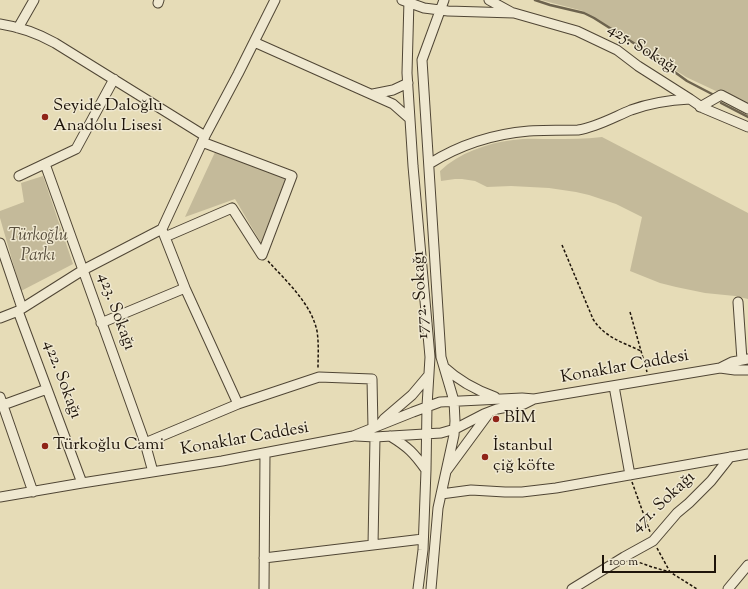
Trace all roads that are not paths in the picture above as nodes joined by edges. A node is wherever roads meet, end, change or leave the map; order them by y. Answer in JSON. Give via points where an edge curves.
{"nodes":[{"id":1,"x":34,"y":0,"type":"edge"},
{"id":2,"x":275,"y":0,"type":"edge"},
{"id":3,"x":444,"y":0,"type":"edge"},
{"id":4,"x":489,"y":0,"type":"edge"},
{"id":5,"x":407,"y":1,"type":"edge"},
{"id":6,"x":440,"y":10,"type":"junction"},
{"id":7,"x":514,"y":13,"type":"junction"},
{"id":8,"x":0,"y":24,"type":"edge"},
{"id":9,"x":18,"y":28,"type":"junction"},
{"id":10,"x":254,"y":42,"type":"junction"},
{"id":11,"x":114,"y":79,"type":"junction"},
{"id":12,"x":408,"y":83,"type":"junction"},
{"id":13,"x":373,"y":94,"type":"junction"},
{"id":14,"x":721,"y":95,"type":"junction"},
{"id":15,"x":690,"y":99,"type":"junction"},
{"id":16,"x":748,"y":103,"type":"edge"},
{"id":17,"x":700,"y":107,"type":"junction"},
{"id":18,"x":748,"y":109,"type":"edge"},
{"id":19,"x":410,"y":119,"type":"junction"},
{"id":20,"x":748,"y":127,"type":"edge"},
{"id":21,"x":204,"y":139,"type":"junction"},
{"id":22,"x":45,"y":164,"type":"junction"},
{"id":23,"x":429,"y":164,"type":"junction"},
{"id":24,"x":19,"y":176,"type":"dead end"},
{"id":25,"x":164,"y":233,"type":"junction"},
{"id":26,"x":0,"y":243,"type":"edge"},
{"id":27,"x":83,"y":270,"type":"junction"},
{"id":28,"x":185,"y":288,"type":"junction"},
{"id":29,"x":738,"y":302,"type":"dead end"},
{"id":30,"x":20,"y":309,"type":"junction"},
{"id":31,"x":0,"y":318,"type":"edge"},
{"id":32,"x":102,"y":322,"type":"junction"},
{"id":33,"x":745,"y":359,"type":"edge"},
{"id":34,"x":444,"y":367,"type":"junction"},
{"id":35,"x":720,"y":368,"type":"junction"},
{"id":36,"x":748,"y":370,"type":"edge"},
{"id":37,"x":428,"y":376,"type":"junction"},
{"id":38,"x":614,"y":386,"type":"junction"},
{"id":39,"x":47,"y":389,"type":"junction"},
{"id":40,"x":498,"y":399,"type":"junction"},
{"id":41,"x":534,"y":400,"type":"junction"},
{"id":42,"x":2,"y":401,"type":"edge"},
{"id":43,"x":454,"y":401,"type":"junction"},
{"id":44,"x":238,"y":404,"type":"junction"},
{"id":45,"x":427,"y":406,"type":"junction"},
{"id":46,"x":490,"y":412,"type":"junction"},
{"id":47,"x":455,"y":429,"type":"junction"},
{"id":48,"x":376,"y":430,"type":"junction"},
{"id":49,"x":426,"y":434,"type":"junction"},
{"id":50,"x":390,"y":436,"type":"junction"},
{"id":51,"x":145,"y":443,"type":"junction"},
{"id":52,"x":265,"y":453,"type":"junction"},
{"id":53,"x":748,"y":454,"type":"edge"},
{"id":54,"x":730,"y":457,"type":"junction"},
{"id":55,"x":426,"y":470,"type":"junction"},
{"id":56,"x":153,"y":472,"type":"junction"},
{"id":57,"x":445,"y":473,"type":"junction"},
{"id":58,"x":630,"y":475,"type":"junction"},
{"id":59,"x":82,"y":483,"type":"junction"},
{"id":60,"x":33,"y":492,"type":"junction"},
{"id":61,"x":441,"y":494,"type":"junction"},
{"id":62,"x":0,"y":497,"type":"edge"},
{"id":63,"x":423,"y":539,"type":"junction"},
{"id":64,"x":373,"y":545,"type":"junction"},
{"id":65,"x":264,"y":558,"type":"junction"},
{"id":66,"x":748,"y":565,"type":"edge"},
{"id":67,"x":264,"y":589,"type":"edge"},
{"id":68,"x":418,"y":589,"type":"edge"},
{"id":69,"x":431,"y":589,"type":"edge"},
{"id":70,"x":572,"y":589,"type":"edge"},
{"id":71,"x":728,"y":589,"type":"edge"}],
"edges":[{"from":1,"to":9,"type":"street"},
{"from":2,"to":10,"type":"street"},
{"from":3,"to":6,"type":"street","name":"1772. Sokağı"},
{"from":4,"to":7,"type":"street","name":"425. Sokağı"},
{"from":5,"to":6,"type":"street","name":"425. Sokağı","via":[[424,8]]},
{"from":5,"to":12,"type":"street","name":"1772. Sokağı"},
{"from":6,"to":7,"type":"street","name":"425. Sokağı"},
{"from":6,"to":23,"type":"street","name":"1772. Sokağı","via":[[422,60]]},
{"from":7,"to":15,"type":"street","name":"425. Sokağı","via":[[577,30],[596,39],[618,50]]},
{"from":8,"to":9,"type":"street"},
{"from":9,"to":11,"type":"street","via":[[45,38]]},
{"from":10,"to":13,"type":"street"},
{"from":10,"to":21,"type":"street"},
{"from":11,"to":21,"type":"street"},
{"from":11,"to":22,"type":"street","via":[[76,149]]},
{"from":12,"to":13,"type":"street","via":[[394,90]]},
{"from":12,"to":19,"type":"street","name":"1772. Sokağı"},
{"from":13,"to":19,"type":"street","via":[[393,104]]},
{"from":14,"to":16,"type":"street"},
{"from":14,"to":17,"type":"street"},
{"from":14,"to":18,"type":"street"},
{"from":15,"to":17,"type":"street","name":"425. Sokağı"},
{"from":15,"to":23,"type":"street","via":[[652,103],[585,129],[528,131],[488,138],[462,147]]},
{"from":17,"to":20,"type":"street","name":"425. Sokağı"},
{"from":19,"to":37,"type":"street","name":"1772. Sokağı","via":[[430,357]]},
{"from":21,"to":25,"type":"street"},
{"from":21,"to":25,"type":"street","via":[[292,176],[262,255],[232,208]]},
{"from":22,"to":24,"type":"street"},
{"from":22,"to":27,"type":"street","name":"423. Sokağı"},
{"from":23,"to":34,"type":"street","name":"1772. Sokağı"},
{"from":25,"to":27,"type":"street"},
{"from":25,"to":28,"type":"street"},
{"from":26,"to":30,"type":"street","name":"422. Sokağı"},
{"from":27,"to":30,"type":"street"},
{"from":27,"to":32,"type":"street","name":"423. Sokağı"},
{"from":28,"to":32,"type":"street"},
{"from":28,"to":44,"type":"street"},
{"from":29,"to":33,"type":"street"},
{"from":30,"to":31,"type":"street"},
{"from":30,"to":39,"type":"street","name":"422. Sokağı"},
{"from":32,"to":51,"type":"street","name":"423. Sokağı"},
{"from":33,"to":35,"type":"street","name":"Konaklar Caddesi"},
{"from":34,"to":40,"type":"street","via":[[455,377]]},
{"from":34,"to":43,"type":"street","name":"1772. Sokağı"},
{"from":35,"to":36,"type":"street","name":"Konaklar Caddesi"},
{"from":35,"to":38,"type":"street","name":"Konaklar Caddesi"},
{"from":37,"to":45,"type":"street","name":"1772. Sokağı"},
{"from":37,"to":48,"type":"street"},
{"from":38,"to":41,"type":"street","name":"Konaklar Caddesi"},
{"from":38,"to":58,"type":"street"},
{"from":39,"to":42,"type":"street"},
{"from":39,"to":59,"type":"street","name":"422. Sokağı"},
{"from":40,"to":41,"type":"street","name":"Konaklar Caddesi"},
{"from":40,"to":43,"type":"street","name":"Konaklar Caddesi"},
{"from":41,"to":46,"type":"street","name":"Konaklar Caddesi"},
{"from":42,"to":60,"type":"street"},
{"from":43,"to":45,"type":"street","name":"Konaklar Caddesi"},
{"from":43,"to":47,"type":"street","name":"1772. Sokağı"},
{"from":44,"to":48,"type":"street","via":[[319,376],[372,379]]},
{"from":44,"to":51,"type":"street"},
{"from":45,"to":48,"type":"street","name":"Konaklar Caddesi"},
{"from":45,"to":49,"type":"street","name":"1772. Sokağı"},
{"from":46,"to":47,"type":"street","name":"Konaklar Caddesi"},
{"from":46,"to":57,"type":"street"},
{"from":47,"to":49,"type":"street","name":"Konaklar Caddesi"},
{"from":47,"to":57,"type":"street","name":"1772. Sokağı"},
{"from":48,"to":50,"type":"street","name":"Konaklar Caddesi"},
{"from":48,"to":52,"type":"street","name":"Konaklar Caddesi"},
{"from":48,"to":64,"type":"street"},
{"from":49,"to":50,"type":"street","name":"Konaklar Caddesi"},
{"from":49,"to":55,"type":"street","name":"1772. Sokağı"},
{"from":50,"to":55,"type":"street","via":[[409,449]]},
{"from":51,"to":56,"type":"street","name":"423. Sokağı"},
{"from":52,"to":56,"type":"street","name":"Konaklar Caddesi"},
{"from":52,"to":65,"type":"street"},
{"from":53,"to":54,"type":"street"},
{"from":54,"to":58,"type":"street"},
{"from":54,"to":70,"type":"street","name":"471. Sokağı","via":[[700,493],[677,513],[653,541]]},
{"from":55,"to":63,"type":"street","name":"1772. Sokağı"},
{"from":56,"to":59,"type":"street","name":"Konaklar Caddesi"},
{"from":57,"to":61,"type":"street","name":"1772. Sokağı"},
{"from":58,"to":61,"type":"street","via":[[539,491],[471,490]]},
{"from":59,"to":60,"type":"street","name":"Konaklar Caddesi"},
{"from":60,"to":62,"type":"street","name":"Konaklar Caddesi"},
{"from":61,"to":69,"type":"street","name":"1772. Sokağı"},
{"from":63,"to":64,"type":"street"},
{"from":63,"to":68,"type":"street","name":"1772. Sokağı"},
{"from":64,"to":65,"type":"street"},
{"from":65,"to":67,"type":"street"},
{"from":66,"to":71,"type":"street"}]}
